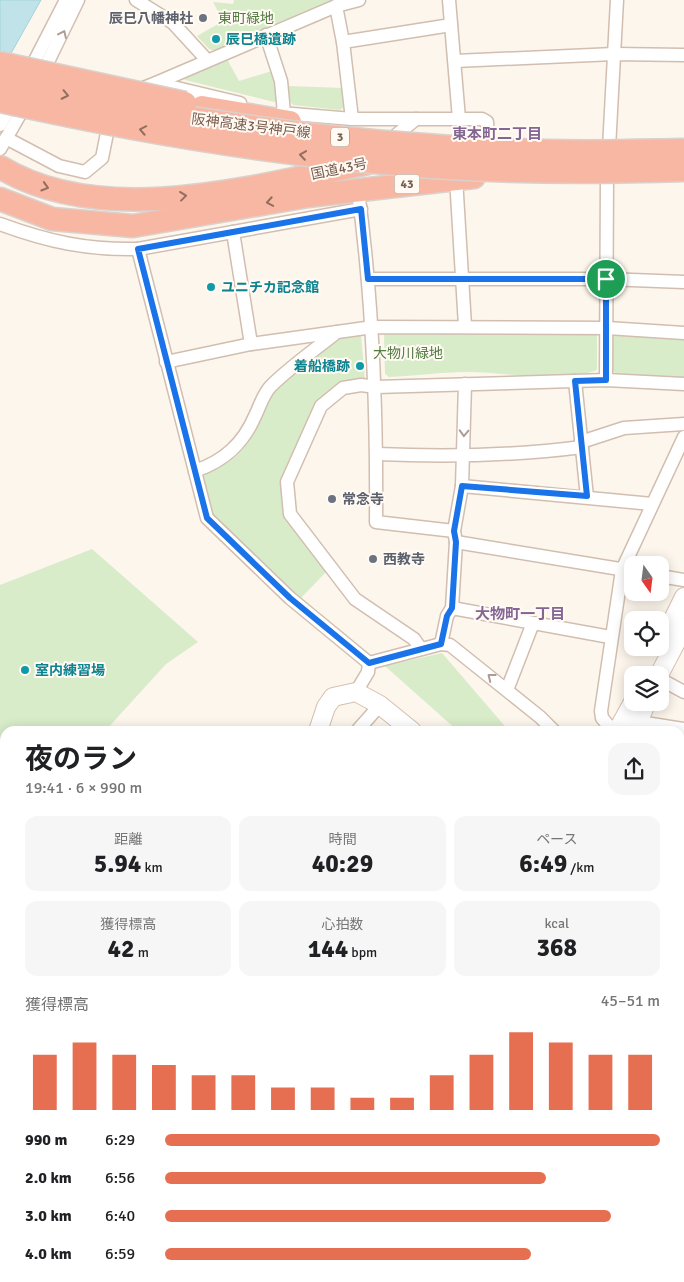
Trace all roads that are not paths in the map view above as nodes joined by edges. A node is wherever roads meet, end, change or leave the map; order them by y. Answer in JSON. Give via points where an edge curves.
{"nodes":[{"id":1,"x":66,"y":0,"type":"edge"},
{"id":2,"x":78,"y":0,"type":"edge"},
{"id":3,"x":136,"y":0,"type":"edge"},
{"id":4,"x":359,"y":0,"type":"edge"},
{"id":5,"x":449,"y":0,"type":"edge"},
{"id":6,"x":617,"y":0,"type":"edge"},
{"id":7,"x":336,"y":6,"type":"junction"},
{"id":8,"x":451,"y":24,"type":"junction"},
{"id":9,"x":266,"y":35,"type":"junction"},
{"id":10,"x":343,"y":42,"type":"junction"},
{"id":11,"x":614,"y":54,"type":"junction"},
{"id":12,"x":684,"y":55,"type":"edge"},
{"id":13,"x":207,"y":60,"type":"junction"},
{"id":14,"x":455,"y":61,"type":"junction"},
{"id":15,"x":0,"y":63,"type":"edge"},
{"id":16,"x":0,"y":80,"type":"edge"},
{"id":17,"x":156,"y":84,"type":"junction"},
{"id":18,"x":0,"y":101,"type":"edge"},
{"id":19,"x":284,"y":113,"type":"junction"},
{"id":20,"x":416,"y":119,"type":"junction"},
{"id":21,"x":460,"y":119,"type":"junction"},
{"id":22,"x":352,"y":120,"type":"junction"},
{"id":23,"x":0,"y":125,"type":"edge"},
{"id":24,"x":390,"y":140,"type":"junction"},
{"id":25,"x":3,"y":144,"type":"edge"},
{"id":26,"x":489,"y":148,"type":"junction"},
{"id":27,"x":609,"y":148,"type":"junction"},
{"id":28,"x":684,"y":149,"type":"edge"},
{"id":29,"x":453,"y":150,"type":"junction"},
{"id":30,"x":0,"y":168,"type":"edge"},
{"id":31,"x":684,"y":170,"type":"edge"},
{"id":32,"x":607,"y":176,"type":"junction"},
{"id":33,"x":456,"y":178,"type":"junction"},
{"id":34,"x":684,"y":179,"type":"edge"},
{"id":35,"x":0,"y":199,"type":"edge"},
{"id":36,"x":359,"y":200,"type":"junction"},
{"id":37,"x":0,"y":224,"type":"edge"},
{"id":38,"x":233,"y":232,"type":"junction"},
{"id":39,"x":138,"y":249,"type":"junction"},
{"id":40,"x":464,"y":278,"type":"junction"},
{"id":41,"x":368,"y":279,"type":"junction"},
{"id":42,"x":606,"y":279,"type":"junction"},
{"id":43,"x":684,"y":282,"type":"edge"},
{"id":44,"x":466,"y":326,"type":"junction"},
{"id":45,"x":373,"y":327,"type":"junction"},
{"id":46,"x":607,"y":328,"type":"junction"},
{"id":47,"x":337,"y":332,"type":"junction"},
{"id":48,"x":684,"y":333,"type":"edge"},
{"id":49,"x":251,"y":344,"type":"junction"},
{"id":50,"x":166,"y":362,"type":"junction"},
{"id":51,"x":606,"y":380,"type":"junction"},
{"id":52,"x":575,"y":381,"type":"junction"},
{"id":53,"x":466,"y":384,"type":"junction"},
{"id":54,"x":684,"y":384,"type":"edge"},
{"id":55,"x":376,"y":387,"type":"junction"},
{"id":56,"x":684,"y":424,"type":"edge"},
{"id":57,"x":684,"y":437,"type":"edge"},
{"id":58,"x":582,"y":445,"type":"junction"},
{"id":59,"x":377,"y":454,"type":"junction"},
{"id":60,"x":463,"y":455,"type":"junction"},
{"id":61,"x":195,"y":471,"type":"junction"},
{"id":62,"x":462,"y":486,"type":"junction"},
{"id":63,"x":587,"y":496,"type":"junction"},
{"id":64,"x":652,"y":504,"type":"junction"},
{"id":65,"x":455,"y":537,"type":"junction"},
{"id":66,"x":633,"y":556,"type":"edge"},
{"id":67,"x":624,"y":570,"type":"edge"},
{"id":68,"x":669,"y":578,"type":"edge"},
{"id":69,"x":684,"y":580,"type":"edge"},
{"id":70,"x":624,"y":583,"type":"edge"},
{"id":71,"x":684,"y":597,"type":"edge"},
{"id":72,"x":452,"y":608,"type":"junction"},
{"id":73,"x":533,"y":623,"type":"junction"},
{"id":74,"x":684,"y":627,"type":"edge"},
{"id":75,"x":669,"y":628,"type":"edge"},
{"id":76,"x":610,"y":637,"type":"junction"},
{"id":77,"x":441,"y":644,"type":"junction"},
{"id":78,"x":421,"y":649,"type":"junction"},
{"id":79,"x":369,"y":663,"type":"junction"},
{"id":80,"x":664,"y":666,"type":"edge"},
{"id":81,"x":669,"y":684,"type":"edge"},
{"id":82,"x":507,"y":690,"type":"junction"},
{"id":83,"x":356,"y":692,"type":"junction"},
{"id":84,"x":684,"y":692,"type":"edge"},
{"id":85,"x":380,"y":705,"type":"junction"},
{"id":86,"x":627,"y":711,"type":"edge"},
{"id":87,"x":643,"y":711,"type":"edge"},
{"id":88,"x":320,"y":726,"type":"edge"},
{"id":89,"x":362,"y":726,"type":"edge"},
{"id":90,"x":403,"y":726,"type":"edge"},
{"id":91,"x":548,"y":726,"type":"edge"},
{"id":92,"x":610,"y":726,"type":"edge"},
{"id":93,"x":618,"y":726,"type":"edge"},
{"id":94,"x":637,"y":726,"type":"edge"}],
"edges":[{"from":1,"to":23,"type":"street","bridge":true},
{"from":25,"to":2,"type":"street","one_way":true,"via":[[49,63]]},
{"from":3,"to":13,"type":"street","via":[[172,23]]},
{"from":4,"to":7,"type":"street"},
{"from":5,"to":8,"type":"street"},
{"from":6,"to":11,"type":"street"},
{"from":7,"to":9,"type":"street"},
{"from":7,"to":10,"type":"street"},
{"from":8,"to":10,"type":"street"},
{"from":8,"to":14,"type":"street"},
{"from":9,"to":13,"type":"street"},
{"from":9,"to":19,"type":"street","via":[[281,81]]},
{"from":10,"to":22,"type":"street"},
{"from":11,"to":12,"type":"street"},
{"from":11,"to":14,"type":"street"},
{"from":11,"to":27,"type":"street"},
{"from":13,"to":17,"type":"street"},
{"from":14,"to":21,"type":"street"},
{"from":15,"to":24,"type":"highway","bridge":true,"via":[[202,107]]},
{"from":16,"to":28,"type":"highway","name":"阪神高速3号神戸線","number":"3","one_way":true,"bridge":true,"via":[[146,111],[397,143],[517,150]]},
{"from":17,"to":19,"type":"street"},
{"from":17,"to":25,"type":"street","via":[[122,95],[112,112],[102,158],[85,172],[59,166]]},
{"from":31,"to":18,"type":"highway","name":"阪神高速3号神戸線","number":"3","one_way":true,"bridge":true,"via":[[558,171],[410,166],[309,156],[155,132]]},
{"from":19,"to":22,"type":"street"},
{"from":20,"to":21,"type":"street"},
{"from":20,"to":22,"type":"street"},
{"from":20,"to":24,"type":"street"},
{"from":21,"to":26,"type":"street","via":[[485,120],[489,127]]},
{"from":24,"to":29,"type":"highway"},
{"from":26,"to":27,"type":"highway","name":"国道43号","number":"43"},
{"from":26,"to":29,"type":"highway","name":"国道43号","number":"43"},
{"from":27,"to":28,"type":"highway","name":"国道43号","number":"43"},
{"from":30,"to":29,"type":"highway","name":"国道43号","number":"43","one_way":true,"via":[[26,181],[74,195],[160,199],[223,191],[406,155]]},
{"from":32,"to":33,"type":"highway","name":"国道43号","number":"43"},
{"from":32,"to":34,"type":"highway","name":"国道43号","number":"43"},
{"from":32,"to":42,"type":"street"},
{"from":33,"to":36,"type":"highway","name":"国道43号","number":"43"},
{"from":33,"to":40,"type":"street"},
{"from":36,"to":35,"type":"highway","name":"国道43号","number":"43","one_way":true,"via":[[308,196],[133,226],[52,219]]},
{"from":36,"to":38,"type":"street"},
{"from":36,"to":41,"type":"street"},
{"from":37,"to":39,"type":"street","via":[[65,245]]},
{"from":38,"to":39,"type":"street"},
{"from":38,"to":49,"type":"street"},
{"from":39,"to":50,"type":"street"},
{"from":40,"to":41,"type":"street"},
{"from":40,"to":42,"type":"street"},
{"from":40,"to":44,"type":"street"},
{"from":41,"to":45,"type":"street"},
{"from":42,"to":43,"type":"street"},
{"from":42,"to":46,"type":"street"},
{"from":44,"to":45,"type":"street"},
{"from":44,"to":46,"type":"street"},
{"from":45,"to":47,"type":"street"},
{"from":45,"to":55,"type":"street"},
{"from":46,"to":48,"type":"street"},
{"from":46,"to":51,"type":"street"},
{"from":47,"to":49,"type":"street"},
{"from":47,"to":61,"type":"street","via":[[272,385],[263,397],[248,432],[236,447],[211,466]]},
{"from":49,"to":50,"type":"street"},
{"from":50,"to":61,"type":"street"},
{"from":51,"to":52,"type":"street"},
{"from":51,"to":54,"type":"street"},
{"from":52,"to":53,"type":"street"},
{"from":52,"to":58,"type":"street"},
{"from":53,"to":55,"type":"street"},
{"from":53,"to":60,"type":"street","one_way":true},
{"from":55,"to":59,"type":"street"},
{"from":55,"to":78,"type":"street","via":[[343,388],[321,406],[287,482],[290,514],[355,598],[414,639]]},
{"from":56,"to":58,"type":"street","via":[[624,428]]},
{"from":57,"to":64,"type":"street"},
{"from":58,"to":60,"type":"street","via":[[523,454]]},
{"from":58,"to":63,"type":"street"},
{"from":59,"to":60,"type":"street"},
{"from":59,"to":65,"type":"street","via":[[376,522]]},
{"from":60,"to":62,"type":"street"},
{"from":61,"to":79,"type":"street","via":[[205,513],[212,524],[290,598]]},
{"from":62,"to":63,"type":"street"},
{"from":62,"to":65,"type":"street"},
{"from":63,"to":64,"type":"street"},
{"from":64,"to":66,"type":"street"},
{"from":65,"to":67,"type":"street"},
{"from":65,"to":72,"type":"street"},
{"from":68,"to":69,"type":"street"},
{"from":70,"to":76,"type":"street"},
{"from":71,"to":75,"type":"main road"},
{"from":72,"to":73,"type":"street"},
{"from":72,"to":77,"type":"street"},
{"from":73,"to":76,"type":"street"},
{"from":73,"to":82,"type":"street"},
{"from":74,"to":80,"type":"main road"},
{"from":76,"to":92,"type":"street","via":[[601,711],[602,718]]},
{"from":77,"to":78,"type":"street"},
{"from":82,"to":77,"type":"street","one_way":true,"via":[[450,645]]},
{"from":78,"to":79,"type":"street"},
{"from":79,"to":83,"type":"street","via":[[368,672]]},
{"from":81,"to":84,"type":"street"},
{"from":82,"to":91,"type":"street"},
{"from":83,"to":85,"type":"main road"},
{"from":83,"to":88,"type":"main road","via":[[333,697]]},
{"from":85,"to":89,"type":"street"},
{"from":85,"to":90,"type":"main road"},
{"from":86,"to":93,"type":"main road"},
{"from":87,"to":94,"type":"main road"}]}
